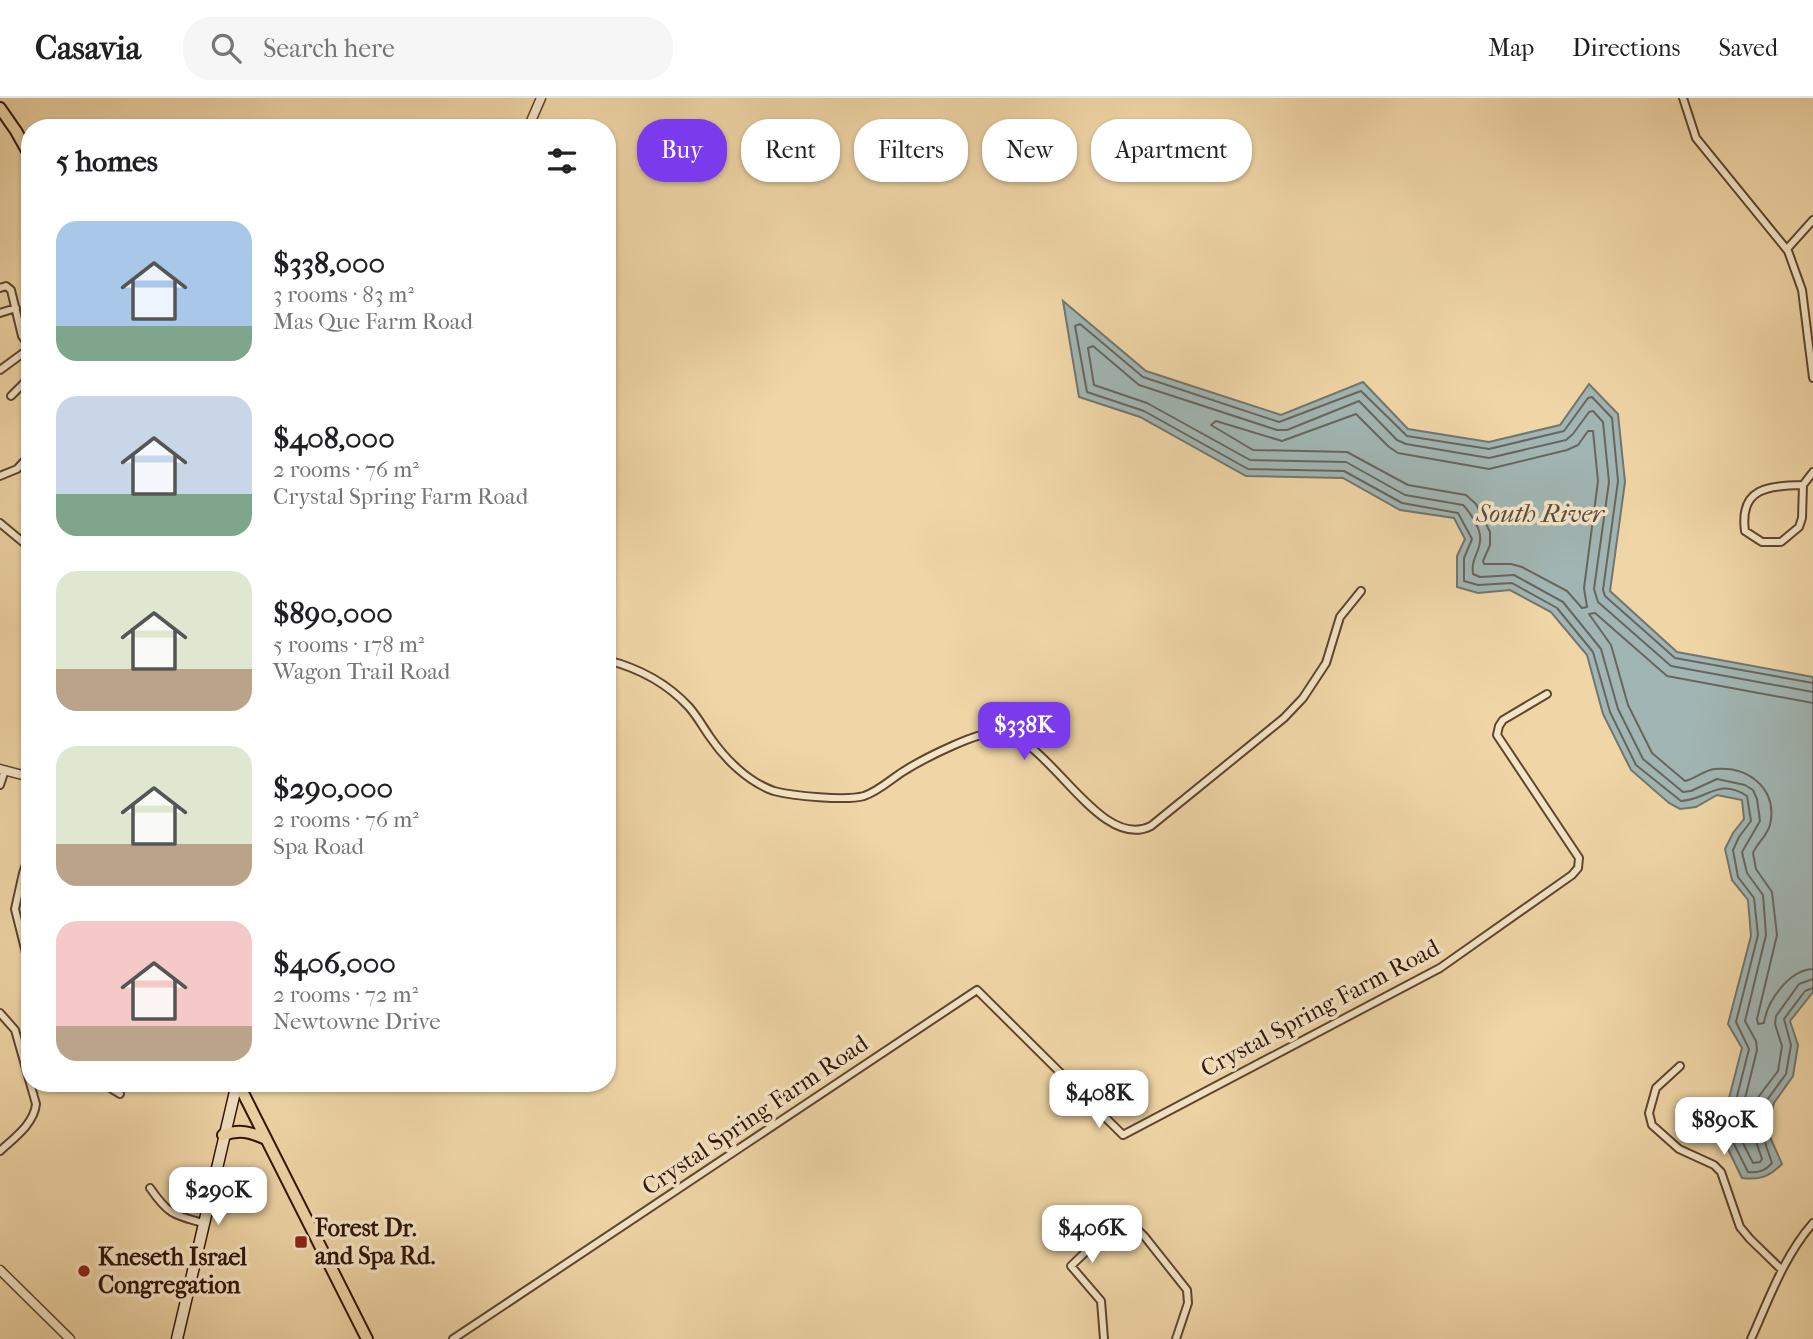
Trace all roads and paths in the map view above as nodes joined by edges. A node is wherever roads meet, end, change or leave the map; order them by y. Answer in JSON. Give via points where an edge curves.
{"nodes":[{"id":1,"x":541,"y":98,"type":"edge"},
{"id":2,"x":1683,"y":98,"type":"edge"},
{"id":3,"x":0,"y":108,"type":"edge"},
{"id":4,"x":532,"y":119,"type":"edge"},
{"id":5,"x":21,"y":140,"type":"edge"},
{"id":6,"x":1813,"y":220,"type":"edge"},
{"id":7,"x":1787,"y":249,"type":"junction"},
{"id":8,"x":0,"y":288,"type":"edge"},
{"id":9,"x":16,"y":308,"type":"junction"},
{"id":10,"x":0,"y":313,"type":"edge"},
{"id":11,"x":21,"y":331,"type":"edge"},
{"id":12,"x":21,"y":355,"type":"edge"},
{"id":13,"x":0,"y":370,"type":"edge"},
{"id":14,"x":1813,"y":378,"type":"edge"},
{"id":15,"x":21,"y":386,"type":"edge"},
{"id":16,"x":11,"y":396,"type":"dead end"},
{"id":17,"x":21,"y":465,"type":"edge"},
{"id":18,"x":1813,"y":472,"type":"edge"},
{"id":19,"x":0,"y":476,"type":"edge"},
{"id":20,"x":1803,"y":485,"type":"junction"},
{"id":21,"x":0,"y":523,"type":"edge"},
{"id":22,"x":21,"y":540,"type":"edge"},
{"id":23,"x":1361,"y":591,"type":"dead end"},
{"id":24,"x":616,"y":663,"type":"edge"},
{"id":25,"x":1547,"y":694,"type":"dead end"},
{"id":26,"x":3,"y":769,"type":"edge"},
{"id":27,"x":21,"y":774,"type":"edge"},
{"id":28,"x":0,"y":785,"type":"edge"},
{"id":29,"x":21,"y":882,"type":"edge"},
{"id":30,"x":21,"y":933,"type":"edge"},
{"id":31,"x":0,"y":1013,"type":"edge"},
{"id":32,"x":21,"y":1051,"type":"edge"},
{"id":33,"x":1681,"y":1066,"type":"dead end"},
{"id":34,"x":33,"y":1092,"type":"edge"},
{"id":35,"x":117,"y":1092,"type":"edge"},
{"id":36,"x":235,"y":1092,"type":"edge"},
{"id":37,"x":242,"y":1092,"type":"edge"},
{"id":38,"x":120,"y":1094,"type":"dead end"},
{"id":39,"x":223,"y":1135,"type":"junction"},
{"id":40,"x":266,"y":1139,"type":"junction"},
{"id":41,"x":0,"y":1151,"type":"edge"},
{"id":42,"x":150,"y":1188,"type":"dead end"},
{"id":43,"x":203,"y":1223,"type":"junction"},
{"id":44,"x":1813,"y":1223,"type":"edge"},
{"id":45,"x":0,"y":1270,"type":"edge"},
{"id":46,"x":1782,"y":1270,"type":"junction"},
{"id":47,"x":70,"y":1339,"type":"edge"},
{"id":48,"x":177,"y":1339,"type":"edge"},
{"id":49,"x":367,"y":1339,"type":"edge"},
{"id":50,"x":453,"y":1339,"type":"edge"},
{"id":51,"x":1104,"y":1339,"type":"edge"},
{"id":52,"x":1176,"y":1339,"type":"edge"},
{"id":53,"x":1751,"y":1339,"type":"edge"}],
"edges":[{"from":1,"to":4,"type":"street"},
{"from":2,"to":7,"type":"street","via":[[1696,138]]},
{"from":3,"to":5,"type":"main road"},
{"from":6,"to":7,"type":"street"},
{"from":7,"to":14,"type":"street","via":[[1802,290]]},
{"from":8,"to":9,"type":"street","via":[[11,290]]},
{"from":9,"to":10,"type":"street"},
{"from":9,"to":11,"type":"street"},
{"from":12,"to":13,"type":"street"},
{"from":15,"to":16,"type":"street"},
{"from":17,"to":19,"type":"street"},
{"from":18,"to":20,"type":"street"},
{"from":20,"to":20,"type":"street","via":[[1770,486],[1758,492],[1746,504],[1745,531],[1762,542],[1782,542],[1799,527]]},
{"from":21,"to":22,"type":"street"},
{"from":23,"to":24,"type":"street","via":[[1340,617],[1325,663],[1303,698],[1224,768],[1151,826],[1139,830],[1110,821],[1024,744],[1002,732],[981,734],[952,747],[860,797],[776,791],[752,780],[732,763],[690,708],[666,687]]},
{"from":25,"to":50,"type":"street","name":"Crystal Spring Farm Road","via":[[1503,720],[1497,735],[1579,858],[1578,869],[1440,968],[1124,1135],[977,990]]},
{"from":26,"to":27,"type":"street"},
{"from":26,"to":28,"type":"street"},
{"from":29,"to":30,"type":"street","via":[[15,909]]},
{"from":31,"to":32,"type":"street","via":[[15,1030]]},
{"from":33,"to":46,"type":"street","via":[[1656,1088],[1649,1113],[1652,1125],[1679,1149],[1721,1172],[1740,1227]]},
{"from":34,"to":41,"type":"street","via":[[35,1113]]},
{"from":35,"to":38,"type":"street"},
{"from":36,"to":39,"type":"main road"},
{"from":37,"to":40,"type":"main road"},
{"from":39,"to":40,"type":"main road","via":[[236,1130]]},
{"from":39,"to":43,"type":"main road"},
{"from":40,"to":49,"type":"main road"},
{"from":42,"to":43,"type":"street","via":[[163,1208]]},
{"from":43,"to":48,"type":"main road"},
{"from":44,"to":46,"type":"street"},
{"from":45,"to":47,"type":"street"},
{"from":46,"to":53,"type":"street"},
{"from":51,"to":52,"type":"street","via":[[1101,1301],[1071,1266],[1123,1222],[1134,1226],[1187,1290],[1188,1303]]}]}
